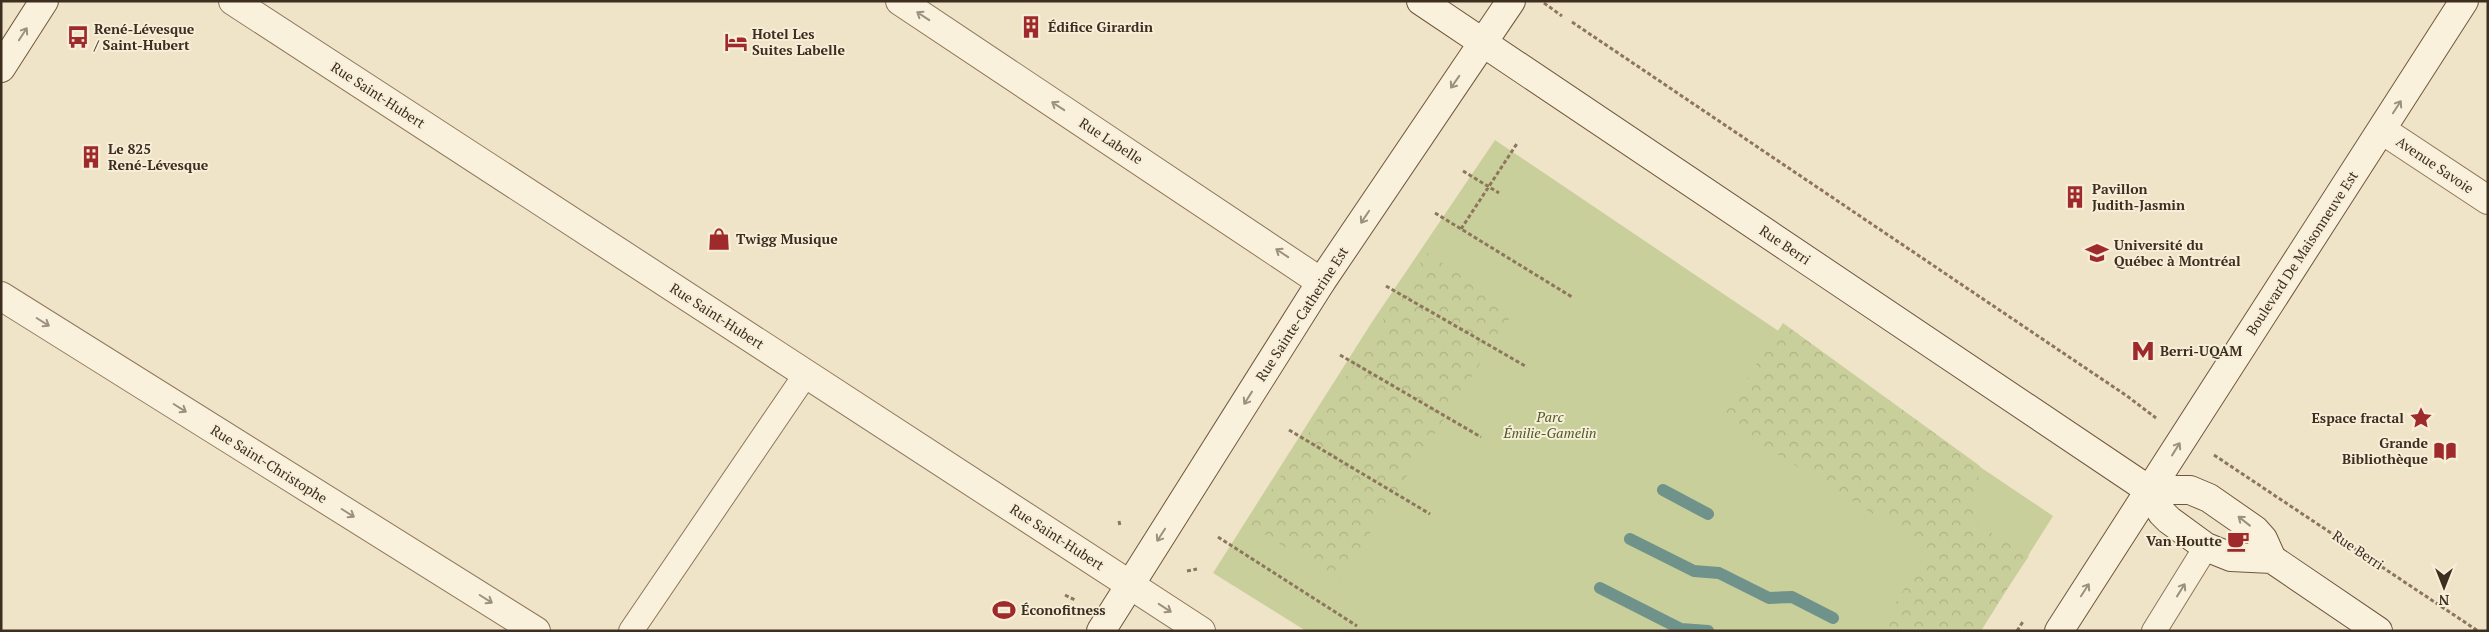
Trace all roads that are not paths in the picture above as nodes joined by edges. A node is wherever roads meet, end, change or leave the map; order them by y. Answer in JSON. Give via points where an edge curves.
{"nodes":[{"id":1,"x":44,"y":1,"type":"edge"},
{"id":2,"x":233,"y":1,"type":"edge"},
{"id":3,"x":900,"y":1,"type":"edge"},
{"id":4,"x":1421,"y":1,"type":"edge"},
{"id":5,"x":1511,"y":1,"type":"edge"},
{"id":6,"x":2464,"y":1,"type":"edge"},
{"id":7,"x":1484,"y":42,"type":"junction"},
{"id":8,"x":1,"y":68,"type":"edge"},
{"id":9,"x":2382,"y":130,"type":"junction"},
{"id":10,"x":2488,"y":200,"type":"edge"},
{"id":11,"x":1321,"y":282,"type":"junction"},
{"id":12,"x":1,"y":296,"type":"edge"},
{"id":13,"x":806,"y":374,"type":"junction"},
{"id":14,"x":2150,"y":490,"type":"junction"},
{"id":15,"x":2206,"y":547,"type":"junction"},
{"id":16,"x":2272,"y":559,"type":"junction"},
{"id":17,"x":1129,"y":584,"type":"junction"},
{"id":18,"x":536,"y":631,"type":"edge"},
{"id":19,"x":631,"y":631,"type":"edge"},
{"id":20,"x":1101,"y":631,"type":"edge"},
{"id":21,"x":1201,"y":631,"type":"edge"},
{"id":22,"x":2059,"y":631,"type":"edge"},
{"id":23,"x":2154,"y":631,"type":"edge"},
{"id":24,"x":2378,"y":631,"type":"edge"}],
"edges":[{"from":8,"to":1,"type":"street","one_way":true},
{"from":2,"to":13,"type":"street","name":"Rue Saint-Hubert"},
{"from":11,"to":3,"type":"street","name":"Rue Labelle","one_way":true},
{"from":4,"to":7,"type":"street","name":"Rue Berri"},
{"from":5,"to":7,"type":"street","name":"Rue Sainte-Catherine Est"},
{"from":9,"to":6,"type":"street","name":"Boulevard De Maisonneuve Est","one_way":true},
{"from":7,"to":11,"type":"street","name":"Rue Sainte-Catherine Est","one_way":true},
{"from":7,"to":14,"type":"street","name":"Rue Berri"},
{"from":9,"to":10,"type":"street","name":"Avenue Savoie"},
{"from":14,"to":9,"type":"street","name":"Boulevard De Maisonneuve Est","one_way":true},
{"from":11,"to":17,"type":"street","name":"Rue Sainte-Catherine Est","one_way":true},
{"from":12,"to":18,"type":"street","name":"Rue Saint-Christophe","one_way":true},
{"from":13,"to":17,"type":"street","name":"Rue Saint-Hubert"},
{"from":13,"to":19,"type":"lane"},
{"from":14,"to":15,"type":"street","name":"Rue Berri","via":[[2162,513]]},
{"from":16,"to":14,"type":"street","one_way":true,"via":[[2255,530],[2209,498],[2190,490]]},
{"from":22,"to":14,"type":"street","name":"Boulevard De Maisonneuve Est","one_way":true},
{"from":15,"to":16,"type":"street","name":"Rue Berri","via":[[2231,557]]},
{"from":23,"to":15,"type":"lane","one_way":true},
{"from":16,"to":24,"type":"street"},
{"from":17,"to":20,"type":"street","name":"Rue Sainte-Catherine Est"},
{"from":17,"to":21,"type":"street","name":"Rue Saint-Hubert","one_way":true}]}
